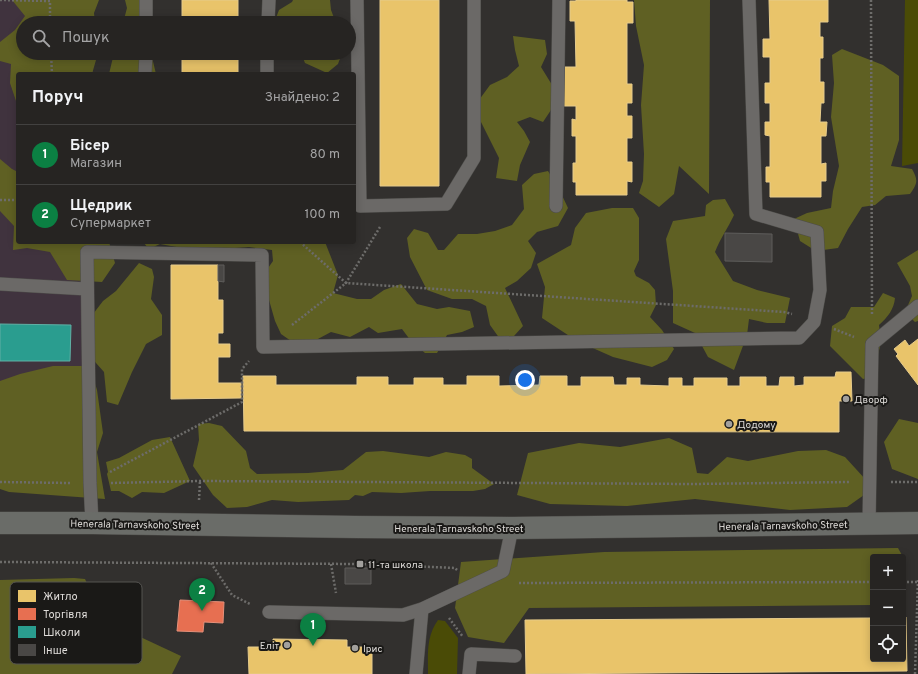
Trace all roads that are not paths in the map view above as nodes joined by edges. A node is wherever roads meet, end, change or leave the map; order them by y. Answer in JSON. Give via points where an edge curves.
{"nodes":[{"id":1,"x":146,"y":0,"type":"edge"},
{"id":2,"x":269,"y":0,"type":"edge"},
{"id":3,"x":357,"y":0,"type":"edge"},
{"id":4,"x":474,"y":0,"type":"edge"},
{"id":5,"x":558,"y":0,"type":"edge"},
{"id":6,"x":749,"y":0,"type":"edge"},
{"id":7,"x":146,"y":16,"type":"edge"},
{"id":8,"x":268,"y":16,"type":"edge"},
{"id":9,"x":146,"y":60,"type":"edge"},
{"id":10,"x":268,"y":60,"type":"edge"},
{"id":11,"x":145,"y":72,"type":"edge"},
{"id":12,"x":267,"y":72,"type":"edge"},
{"id":13,"x":556,"y":206,"type":"dead end"},
{"id":14,"x":0,"y":284,"type":"edge"},
{"id":15,"x":87,"y":289,"type":"junction"},
{"id":16,"x":918,"y":306,"type":"edge"},
{"id":17,"x":0,"y":523,"type":"edge"},
{"id":18,"x":92,"y":523,"type":"junction"},
{"id":19,"x":918,"y":523,"type":"edge"},
{"id":20,"x":869,"y":525,"type":"junction"},
{"id":21,"x":512,"y":528,"type":"junction"},
{"id":22,"x":422,"y":609,"type":"junction"},
{"id":23,"x":269,"y":612,"type":"road end"},
{"id":24,"x":515,"y":656,"type":"dead end"},
{"id":25,"x":416,"y":674,"type":"edge"},
{"id":26,"x":469,"y":674,"type":"edge"}],
"edges":[{"from":1,"to":7,"type":"lane"},
{"from":2,"to":8,"type":"lane"},
{"from":3,"to":4,"type":"lane","via":[[360,206],[380,206],[446,204],[474,158]]},
{"from":5,"to":13,"type":"lane"},
{"from":6,"to":15,"type":"lane","via":[[756,214],[817,232],[820,290],[814,322],[799,338],[263,348],[262,255],[88,252]]},
{"from":9,"to":11,"type":"lane"},
{"from":10,"to":12,"type":"lane"},
{"from":14,"to":15,"type":"lane"},
{"from":15,"to":18,"type":"lane"},
{"from":16,"to":20,"type":"lane","via":[[872,344]]},
{"from":17,"to":18,"type":"main road","name":"Henerala Tarnavskoho Street"},
{"from":18,"to":21,"type":"main road","name":"Henerala Tarnavskoho Street"},
{"from":19,"to":20,"type":"main road","name":"Henerala Tarnavskoho Street"},
{"from":20,"to":21,"type":"main road","name":"Henerala Tarnavskoho Street"},
{"from":21,"to":22,"type":"lane","via":[[503,570]]},
{"from":22,"to":23,"type":"lane","via":[[403,615]]},
{"from":22,"to":25,"type":"lane"},
{"from":24,"to":26,"type":"lane","via":[[471,654]]}]}
